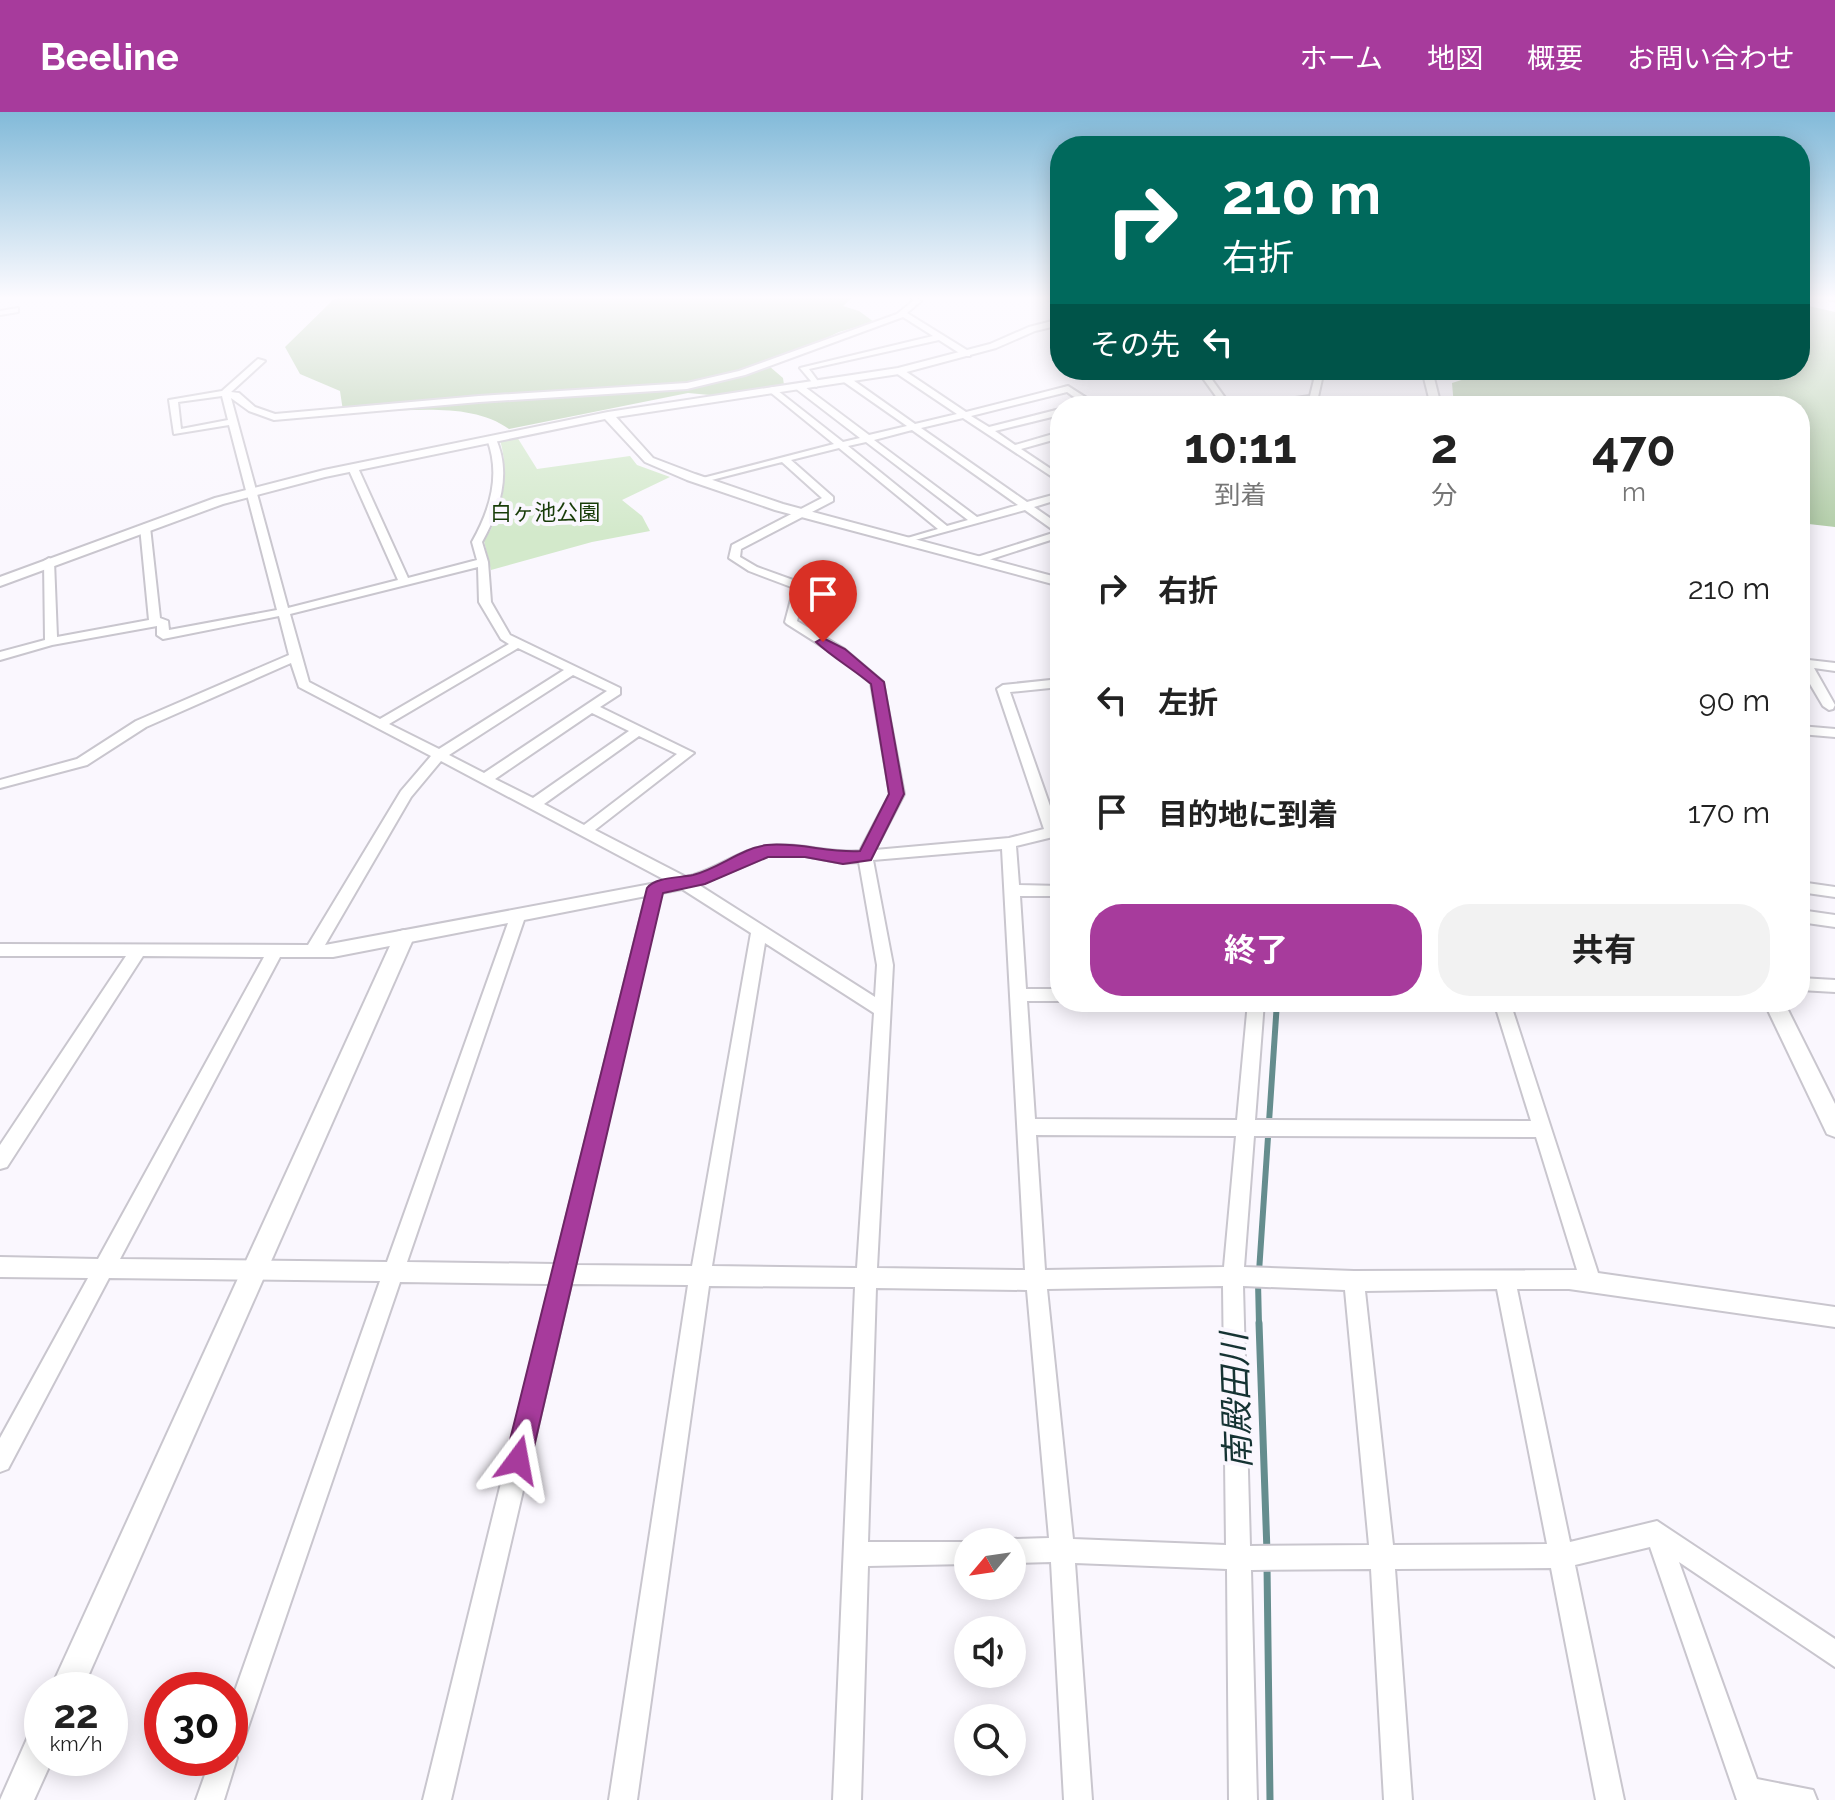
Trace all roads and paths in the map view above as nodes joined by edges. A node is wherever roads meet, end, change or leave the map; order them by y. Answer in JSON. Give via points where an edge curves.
{"nodes":[{"id":1,"x":244,"y":377,"type":"edge"},
{"id":2,"x":725,"y":377,"type":"edge"},
{"id":3,"x":748,"y":377,"type":"edge"},
{"id":4,"x":811,"y":377,"type":"edge"},
{"id":5,"x":866,"y":377,"type":"edge"},
{"id":6,"x":907,"y":377,"type":"edge"},
{"id":7,"x":847,"y":380,"type":"junction"},
{"id":8,"x":816,"y":384,"type":"junction"},
{"id":9,"x":798,"y":386,"type":"junction"},
{"id":10,"x":767,"y":390,"type":"junction"},
{"id":11,"x":225,"y":394,"type":"junction"},
{"id":12,"x":1077,"y":396,"type":"edge"},
{"id":13,"x":608,"y":415,"type":"junction"},
{"id":14,"x":961,"y":415,"type":"junction"},
{"id":15,"x":1050,"y":415,"type":"edge"},
{"id":16,"x":233,"y":422,"type":"junction"},
{"id":17,"x":915,"y":427,"type":"junction"},
{"id":18,"x":986,"y":431,"type":"junction"},
{"id":19,"x":1050,"y":438,"type":"edge"},
{"id":20,"x":492,"y":439,"type":"junction"},
{"id":21,"x":867,"y":440,"type":"junction"},
{"id":22,"x":840,"y":447,"type":"junction"},
{"id":23,"x":1013,"y":448,"type":"junction"},
{"id":24,"x":785,"y":460,"type":"junction"},
{"id":25,"x":353,"y":468,"type":"junction"},
{"id":26,"x":1050,"y":472,"type":"edge"},
{"id":27,"x":700,"y":480,"type":"junction"},
{"id":28,"x":252,"y":491,"type":"junction"},
{"id":29,"x":1050,"y":499,"type":"edge"},
{"id":30,"x":1029,"y":506,"type":"junction"},
{"id":31,"x":804,"y":513,"type":"junction"},
{"id":32,"x":976,"y":521,"type":"junction"},
{"id":33,"x":1050,"y":524,"type":"edge"},
{"id":34,"x":145,"y":527,"type":"junction"},
{"id":35,"x":946,"y":530,"type":"junction"},
{"id":36,"x":1050,"y":535,"type":"edge"},
{"id":37,"x":908,"y":541,"type":"junction"},
{"id":38,"x":978,"y":560,"type":"junction"},
{"id":39,"x":49,"y":561,"type":"junction"},
{"id":40,"x":483,"y":562,"type":"junction"},
{"id":41,"x":1050,"y":579,"type":"edge"},
{"id":42,"x":0,"y":582,"type":"edge"},
{"id":43,"x":404,"y":582,"type":"junction"},
{"id":44,"x":284,"y":612,"type":"junction"},
{"id":45,"x":155,"y":622,"type":"junction"},
{"id":46,"x":51,"y":642,"type":"junction"},
{"id":47,"x":517,"y":644,"type":"junction"},
{"id":48,"x":0,"y":656,"type":"edge"},
{"id":49,"x":296,"y":656,"type":"junction"},
{"id":50,"x":1810,"y":664,"type":"edge"},
{"id":51,"x":1835,"y":667,"type":"edge"},
{"id":52,"x":571,"y":671,"type":"junction"},
{"id":53,"x":1810,"y":676,"type":"edge"},
{"id":54,"x":1050,"y":684,"type":"edge"},
{"id":55,"x":1829,"y":706,"type":"dead end"},
{"id":56,"x":591,"y":708,"type":"junction"},
{"id":57,"x":380,"y":724,"type":"junction"},
{"id":58,"x":639,"y":730,"type":"junction"},
{"id":59,"x":1810,"y":731,"type":"edge"},
{"id":60,"x":1835,"y":733,"type":"edge"},
{"id":61,"x":439,"y":755,"type":"junction"},
{"id":62,"x":485,"y":779,"type":"junction"},
{"id":63,"x":0,"y":784,"type":"edge"},
{"id":64,"x":534,"y":804,"type":"junction"},
{"id":65,"x":1050,"y":816,"type":"edge"},
{"id":66,"x":585,"y":831,"type":"junction"},
{"id":67,"x":1050,"y":833,"type":"edge"},
{"id":68,"x":1009,"y":843,"type":"junction"},
{"id":69,"x":865,"y":856,"type":"junction"},
{"id":70,"x":684,"y":883,"type":"junction"},
{"id":71,"x":655,"y":888,"type":"junction"},
{"id":72,"x":1810,"y":888,"type":"edge"},
{"id":73,"x":1012,"y":890,"type":"junction"},
{"id":74,"x":1050,"y":891,"type":"edge"},
{"id":75,"x":1835,"y":892,"type":"edge"},
{"id":76,"x":518,"y":915,"type":"junction"},
{"id":77,"x":1810,"y":917,"type":"edge"},
{"id":78,"x":1835,"y":921,"type":"edge"},
{"id":79,"x":759,"y":931,"type":"junction"},
{"id":80,"x":404,"y":937,"type":"junction"},
{"id":81,"x":139,"y":950,"type":"junction"},
{"id":82,"x":275,"y":951,"type":"junction"},
{"id":83,"x":313,"y":951,"type":"junction"},
{"id":84,"x":2,"y":952,"type":"edge"},
{"id":85,"x":1810,"y":985,"type":"edge"},
{"id":86,"x":1835,"y":986,"type":"edge"},
{"id":87,"x":1018,"y":995,"type":"junction"},
{"id":88,"x":1050,"y":995,"type":"edge"},
{"id":89,"x":882,"y":1010,"type":"junction"},
{"id":90,"x":1256,"y":1012,"type":"edge"},
{"id":91,"x":1505,"y":1012,"type":"edge"},
{"id":92,"x":1779,"y":1012,"type":"edge"},
{"id":93,"x":1026,"y":1127,"type":"junction"},
{"id":94,"x":1835,"y":1127,"type":"edge"},
{"id":95,"x":1251,"y":1129,"type":"junction"},
{"id":96,"x":1542,"y":1129,"type":"junction"},
{"id":97,"x":0,"y":1161,"type":"edge"},
{"id":98,"x":0,"y":1267,"type":"edge"},
{"id":99,"x":105,"y":1268,"type":"junction"},
{"id":100,"x":255,"y":1270,"type":"junction"},
{"id":101,"x":393,"y":1272,"type":"junction"},
{"id":102,"x":562,"y":1274,"type":"junction"},
{"id":103,"x":700,"y":1276,"type":"junction"},
{"id":104,"x":1239,"y":1276,"type":"junction"},
{"id":105,"x":866,"y":1278,"type":"junction"},
{"id":106,"x":1505,"y":1279,"type":"junction"},
{"id":107,"x":1036,"y":1280,"type":"junction"},
{"id":108,"x":1354,"y":1281,"type":"junction"},
{"id":109,"x":1591,"y":1282,"type":"junction"},
{"id":110,"x":1835,"y":1317,"type":"edge"},
{"id":111,"x":0,"y":1461,"type":"edge"},
{"id":112,"x":1657,"y":1533,"type":"junction"},
{"id":113,"x":1062,"y":1550,"type":"junction"},
{"id":114,"x":1026,"y":1551,"type":"edge"},
{"id":115,"x":954,"y":1552,"type":"edge"},
{"id":116,"x":856,"y":1554,"type":"junction"},
{"id":117,"x":1382,"y":1555,"type":"junction"},
{"id":118,"x":1561,"y":1556,"type":"junction"},
{"id":119,"x":1246,"y":1558,"type":"junction"},
{"id":120,"x":1835,"y":1654,"type":"edge"},
{"id":121,"x":74,"y":1672,"type":"edge"},
{"id":122,"x":248,"y":1690,"type":"edge"},
{"id":123,"x":28,"y":1776,"type":"edge"},
{"id":124,"x":218,"y":1776,"type":"edge"},
{"id":125,"x":1749,"y":1796,"type":"edge"},
{"id":126,"x":17,"y":1800,"type":"edge"},
{"id":127,"x":210,"y":1800,"type":"edge"},
{"id":128,"x":437,"y":1800,"type":"edge"},
{"id":129,"x":623,"y":1800,"type":"edge"},
{"id":130,"x":847,"y":1800,"type":"edge"},
{"id":131,"x":1078,"y":1800,"type":"edge"},
{"id":132,"x":1243,"y":1800,"type":"edge"},
{"id":133,"x":1398,"y":1800,"type":"edge"},
{"id":134,"x":1610,"y":1800,"type":"edge"},
{"id":135,"x":1803,"y":1800,"type":"edge"}],
"edges":[{"from":1,"to":11,"type":"street"},
{"from":2,"to":11,"type":"street","via":[[673,388],[274,417]]},
{"from":3,"to":10,"type":"street"},
{"from":4,"to":8,"type":"street"},
{"from":5,"to":7,"type":"street"},
{"from":6,"to":14,"type":"street"},
{"from":7,"to":8,"type":"street"},
{"from":7,"to":17,"type":"street"},
{"from":8,"to":9,"type":"street"},
{"from":9,"to":10,"type":"street"},
{"from":9,"to":21,"type":"street"},
{"from":10,"to":13,"type":"street"},
{"from":10,"to":22,"type":"street"},
{"from":11,"to":16,"type":"street"},
{"from":11,"to":16,"type":"street","via":[[173,400],[177,432]]},
{"from":12,"to":14,"type":"street","via":[[1068,389]]},
{"from":13,"to":20,"type":"street"},
{"from":13,"to":27,"type":"street","via":[[649,460]]},
{"from":14,"to":17,"type":"street"},
{"from":14,"to":18,"type":"street"},
{"from":15,"to":18,"type":"street"},
{"from":16,"to":28,"type":"street"},
{"from":17,"to":21,"type":"street"},
{"from":17,"to":30,"type":"street"},
{"from":18,"to":23,"type":"street"},
{"from":19,"to":23,"type":"street"},
{"from":20,"to":25,"type":"street"},
{"from":20,"to":40,"type":"street","via":[[500,465],[491,520],[477,542]]},
{"from":21,"to":22,"type":"street"},
{"from":21,"to":32,"type":"street"},
{"from":22,"to":24,"type":"street"},
{"from":22,"to":35,"type":"street"},
{"from":23,"to":26,"type":"street"},
{"from":24,"to":27,"type":"street"},
{"from":24,"to":31,"type":"street","via":[[829,499]]},
{"from":25,"to":28,"type":"street"},
{"from":25,"to":43,"type":"street"},
{"from":27,"to":31,"type":"street"},
{"from":28,"to":34,"type":"street"},
{"from":28,"to":44,"type":"street"},
{"from":29,"to":30,"type":"street"},
{"from":30,"to":32,"type":"street"},
{"from":30,"to":33,"type":"street"},
{"from":31,"to":37,"type":"street"},
{"from":31,"to":69,"type":"street","via":[[736,547],[734,558],[800,586],[791,622],[877,682],[897,794]]},
{"from":32,"to":35,"type":"street"},
{"from":34,"to":39,"type":"street"},
{"from":34,"to":45,"type":"street"},
{"from":35,"to":37,"type":"street"},
{"from":36,"to":38,"type":"street"},
{"from":37,"to":38,"type":"street"},
{"from":38,"to":41,"type":"street"},
{"from":39,"to":42,"type":"street"},
{"from":39,"to":46,"type":"street"},
{"from":40,"to":43,"type":"street"},
{"from":40,"to":47,"type":"street","via":[[485,602],[505,637]]},
{"from":43,"to":44,"type":"street"},
{"from":44,"to":45,"type":"street","via":[[163,635],[162,621]]},
{"from":44,"to":49,"type":"street"},
{"from":45,"to":46,"type":"street"},
{"from":46,"to":48,"type":"street"},
{"from":47,"to":52,"type":"street"},
{"from":47,"to":57,"type":"street"},
{"from":49,"to":57,"type":"street","via":[[303,684]]},
{"from":49,"to":63,"type":"street","via":[[141,724],[82,762]]},
{"from":50,"to":51,"type":"street"},
{"from":52,"to":56,"type":"street","via":[[616,691]]},
{"from":52,"to":61,"type":"street"},
{"from":53,"to":55,"type":"street"},
{"from":54,"to":65,"type":"street","via":[[1003,689]]},
{"from":56,"to":58,"type":"street"},
{"from":56,"to":62,"type":"street"},
{"from":57,"to":61,"type":"street"},
{"from":58,"to":64,"type":"street"},
{"from":58,"to":66,"type":"street","via":[[687,753]]},
{"from":59,"to":60,"type":"street"},
{"from":61,"to":62,"type":"street"},
{"from":61,"to":83,"type":"street","via":[[406,794]]},
{"from":62,"to":64,"type":"street"},
{"from":64,"to":66,"type":"street"},
{"from":66,"to":70,"type":"street"},
{"from":67,"to":68,"type":"street"},
{"from":68,"to":69,"type":"street"},
{"from":68,"to":73,"type":"street"},
{"from":69,"to":70,"type":"street","via":[[766,851]]},
{"from":69,"to":89,"type":"street","via":[[885,965]]},
{"from":70,"to":71,"type":"street"},
{"from":70,"to":79,"type":"street"},
{"from":71,"to":76,"type":"street"},
{"from":71,"to":102,"type":"street"},
{"from":72,"to":75,"type":"street"},
{"from":73,"to":74,"type":"street"},
{"from":73,"to":87,"type":"street"},
{"from":76,"to":80,"type":"street"},
{"from":76,"to":101,"type":"street"},
{"from":77,"to":78,"type":"street"},
{"from":79,"to":89,"type":"street"},
{"from":79,"to":103,"type":"street"},
{"from":80,"to":83,"type":"street"},
{"from":80,"to":100,"type":"street"},
{"from":81,"to":82,"type":"street"},
{"from":81,"to":84,"type":"street"},
{"from":81,"to":97,"type":"street"},
{"from":82,"to":83,"type":"street"},
{"from":82,"to":99,"type":"street"},
{"from":85,"to":86,"type":"street"},
{"from":87,"to":88,"type":"street"},
{"from":87,"to":93,"type":"street"},
{"from":89,"to":105,"type":"street"},
{"from":90,"to":95,"type":"street"},
{"from":91,"to":96,"type":"street"},
{"from":92,"to":94,"type":"street"},
{"from":93,"to":95,"type":"street"},
{"from":93,"to":107,"type":"street"},
{"from":95,"to":96,"type":"street"},
{"from":95,"to":104,"type":"street"},
{"from":96,"to":109,"type":"street"},
{"from":98,"to":99,"type":"street"},
{"from":99,"to":100,"type":"street"},
{"from":99,"to":111,"type":"street"},
{"from":100,"to":101,"type":"street"},
{"from":100,"to":121,"type":"street"},
{"from":101,"to":102,"type":"street"},
{"from":101,"to":122,"type":"street"},
{"from":102,"to":103,"type":"street"},
{"from":102,"to":128,"type":"street"},
{"from":103,"to":105,"type":"street"},
{"from":103,"to":129,"type":"street"},
{"from":104,"to":107,"type":"street"},
{"from":104,"to":108,"type":"street"},
{"from":104,"to":119,"type":"street"},
{"from":105,"to":107,"type":"street"},
{"from":105,"to":116,"type":"street"},
{"from":106,"to":108,"type":"street"},
{"from":106,"to":109,"type":"street"},
{"from":106,"to":118,"type":"street"},
{"from":107,"to":113,"type":"street"},
{"from":108,"to":117,"type":"street"},
{"from":109,"to":110,"type":"street"},
{"from":112,"to":118,"type":"street"},
{"from":112,"to":120,"type":"street"},
{"from":112,"to":125,"type":"street"},
{"from":113,"to":114,"type":"street"},
{"from":113,"to":119,"type":"street"},
{"from":113,"to":131,"type":"street"},
{"from":115,"to":116,"type":"street"},
{"from":116,"to":130,"type":"street"},
{"from":117,"to":118,"type":"street"},
{"from":117,"to":119,"type":"street"},
{"from":117,"to":133,"type":"street"},
{"from":118,"to":134,"type":"street"},
{"from":119,"to":132,"type":"street"},
{"from":123,"to":126,"type":"street"},
{"from":124,"to":127,"type":"street"},
{"from":125,"to":135,"type":"street"}]}
